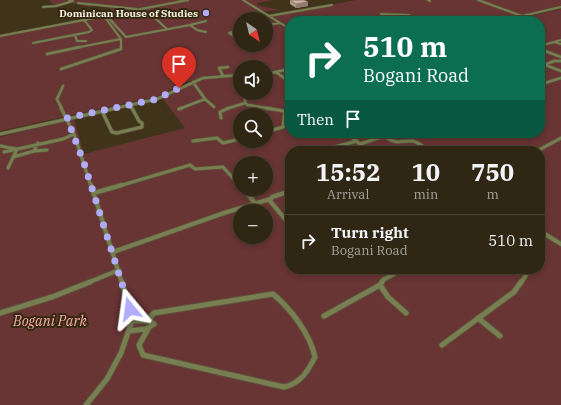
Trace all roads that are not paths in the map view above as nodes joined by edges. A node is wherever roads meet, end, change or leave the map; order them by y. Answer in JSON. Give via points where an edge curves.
{"nodes":[{"id":1,"x":69,"y":0,"type":"edge"},
{"id":2,"x":164,"y":0,"type":"edge"},
{"id":3,"x":188,"y":0,"type":"edge"},
{"id":4,"x":243,"y":0,"type":"edge"},
{"id":5,"x":478,"y":0,"type":"edge"},
{"id":6,"x":78,"y":2,"type":"dead end"},
{"id":7,"x":169,"y":4,"type":"junction"},
{"id":8,"x":332,"y":5,"type":"dead end"},
{"id":9,"x":43,"y":6,"type":"dead end"},
{"id":10,"x":561,"y":7,"type":"edge"},
{"id":11,"x":139,"y":9,"type":"junction"},
{"id":12,"x":123,"y":12,"type":"junction"},
{"id":13,"x":262,"y":12,"type":"edge"},
{"id":14,"x":381,"y":14,"type":"dead end"},
{"id":15,"x":273,"y":15,"type":"edge"},
{"id":16,"x":106,"y":16,"type":"junction"},
{"id":17,"x":118,"y":16,"type":"dead end"},
{"id":18,"x":410,"y":16,"type":"edge"},
{"id":19,"x":523,"y":16,"type":"joint"},
{"id":20,"x":156,"y":19,"type":"dead end"},
{"id":21,"x":273,"y":19,"type":"edge"},
{"id":22,"x":84,"y":20,"type":"junction"},
{"id":23,"x":206,"y":21,"type":"dead end"},
{"id":24,"x":280,"y":23,"type":"junction"},
{"id":25,"x":273,"y":24,"type":"edge"},
{"id":26,"x":190,"y":25,"type":"junction"},
{"id":27,"x":285,"y":26,"type":"edge"},
{"id":28,"x":167,"y":29,"type":"junction"},
{"id":29,"x":206,"y":32,"type":"dead end"},
{"id":30,"x":75,"y":35,"type":"junction"},
{"id":31,"x":0,"y":36,"type":"edge"},
{"id":32,"x":121,"y":39,"type":"junction"},
{"id":33,"x":86,"y":40,"type":"dead end"},
{"id":34,"x":561,"y":40,"type":"edge"},
{"id":35,"x":554,"y":42,"type":"junction"},
{"id":36,"x":33,"y":43,"type":"dead end"},
{"id":37,"x":561,"y":44,"type":"edge"},
{"id":38,"x":545,"y":45,"type":"edge"},
{"id":39,"x":545,"y":51,"type":"edge"},
{"id":40,"x":47,"y":54,"type":"dead end"},
{"id":41,"x":561,"y":57,"type":"edge"},
{"id":42,"x":561,"y":61,"type":"edge"},
{"id":43,"x":545,"y":64,"type":"edge"},
{"id":44,"x":545,"y":64,"type":"edge"},
{"id":45,"x":228,"y":67,"type":"dead end"},
{"id":46,"x":61,"y":69,"type":"dead end"},
{"id":47,"x":285,"y":70,"type":"edge"},
{"id":48,"x":561,"y":71,"type":"edge"},
{"id":49,"x":276,"y":72,"type":"junction"},
{"id":50,"x":273,"y":73,"type":"edge"},
{"id":51,"x":233,"y":75,"type":"edge"},
{"id":52,"x":223,"y":76,"type":"junction"},
{"id":53,"x":284,"y":78,"type":"dead end"},
{"id":54,"x":561,"y":78,"type":"edge"},
{"id":55,"x":193,"y":82,"type":"junction"},
{"id":56,"x":545,"y":84,"type":"dead end"},
{"id":57,"x":63,"y":86,"type":"dead end"},
{"id":58,"x":205,"y":99,"type":"junction"},
{"id":59,"x":245,"y":103,"type":"joint"},
{"id":60,"x":130,"y":105,"type":"junction"},
{"id":61,"x":214,"y":108,"type":"dead end"},
{"id":62,"x":179,"y":109,"type":"dead end"},
{"id":63,"x":102,"y":111,"type":"junction"},
{"id":64,"x":285,"y":111,"type":"joint"},
{"id":65,"x":67,"y":118,"type":"junction"},
{"id":66,"x":221,"y":118,"type":"dead end"},
{"id":67,"x":273,"y":130,"type":"edge"},
{"id":68,"x":0,"y":134,"type":"edge"},
{"id":69,"x":74,"y":134,"type":"junction"},
{"id":70,"x":353,"y":138,"type":"edge"},
{"id":71,"x":375,"y":138,"type":"edge"},
{"id":72,"x":387,"y":138,"type":"edge"},
{"id":73,"x":561,"y":138,"type":"edge"},
{"id":74,"x":193,"y":141,"type":"dead end"},
{"id":75,"x":233,"y":141,"type":"edge"},
{"id":76,"x":358,"y":142,"type":"junction"},
{"id":77,"x":38,"y":143,"type":"junction"},
{"id":78,"x":0,"y":146,"type":"edge"},
{"id":79,"x":341,"y":146,"type":"edge"},
{"id":80,"x":363,"y":146,"type":"edge"},
{"id":81,"x":421,"y":146,"type":"edge"},
{"id":82,"x":545,"y":147,"type":"edge"},
{"id":83,"x":17,"y":149,"type":"junction"},
{"id":84,"x":47,"y":150,"type":"dead end"},
{"id":85,"x":34,"y":151,"type":"junction"},
{"id":86,"x":4,"y":152,"type":"dead end"},
{"id":87,"x":13,"y":157,"type":"junction"},
{"id":88,"x":8,"y":168,"type":"dead end"},
{"id":89,"x":233,"y":178,"type":"edge"},
{"id":90,"x":94,"y":193,"type":"junction"},
{"id":91,"x":285,"y":193,"type":"edge"},
{"id":92,"x":249,"y":196,"type":"edge"},
{"id":93,"x":270,"y":199,"type":"junction"},
{"id":94,"x":255,"y":203,"type":"junction"},
{"id":95,"x":285,"y":219,"type":"edge"},
{"id":96,"x":545,"y":235,"type":"edge"},
{"id":97,"x":561,"y":244,"type":"edge"},
{"id":98,"x":113,"y":252,"type":"junction"},
{"id":99,"x":119,"y":270,"type":"junction"},
{"id":100,"x":394,"y":274,"type":"edge"},
{"id":101,"x":525,"y":274,"type":"edge"},
{"id":102,"x":380,"y":285,"type":"junction"},
{"id":103,"x":0,"y":313,"type":"edge"},
{"id":104,"x":406,"y":313,"type":"dead end"},
{"id":105,"x":324,"y":316,"type":"dead end"},
{"id":106,"x":478,"y":318,"type":"junction"},
{"id":107,"x":132,"y":321,"type":"junction"},
{"id":108,"x":150,"y":321,"type":"junction"},
{"id":109,"x":148,"y":330,"type":"junction"},
{"id":110,"x":129,"y":331,"type":"junction"},
{"id":111,"x":500,"y":336,"type":"dead end"},
{"id":112,"x":442,"y":344,"type":"dead end"},
{"id":113,"x":86,"y":405,"type":"edge"}],
"edges":[{"from":1,"to":9,"type":"street","via":[[73,1],[56,6]]},
{"from":2,"to":7,"type":"street"},
{"from":3,"to":7,"type":"street"},
{"from":4,"to":13,"type":"street"},
{"from":5,"to":19,"type":"street"},
{"from":6,"to":11,"type":"street"},
{"from":7,"to":11,"type":"street"},
{"from":8,"to":15,"type":"street"},
{"from":10,"to":19,"type":"street"},
{"from":11,"to":12,"type":"street"},
{"from":12,"to":16,"type":"street"},
{"from":12,"to":17,"type":"street","via":[[126,15]]},
{"from":14,"to":18,"type":"street"},
{"from":16,"to":22,"type":"street"},
{"from":16,"to":28,"type":"street","via":[[126,37]]},
{"from":16,"to":32,"type":"street"},
{"from":20,"to":28,"type":"street"},
{"from":21,"to":24,"type":"street"},
{"from":22,"to":30,"type":"street","via":[[92,30]]},
{"from":22,"to":31,"type":"street"},
{"from":23,"to":26,"type":"street"},
{"from":24,"to":25,"type":"street"},
{"from":24,"to":27,"type":"street"},
{"from":26,"to":28,"type":"street"},
{"from":26,"to":29,"type":"street"},
{"from":30,"to":33,"type":"street","via":[[77,41]]},
{"from":30,"to":36,"type":"street"},
{"from":32,"to":40,"type":"street"},
{"from":32,"to":46,"type":"street","via":[[122,48],[118,52]]},
{"from":34,"to":35,"type":"street"},
{"from":35,"to":37,"type":"street"},
{"from":35,"to":38,"type":"street"},
{"from":39,"to":41,"type":"street"},
{"from":42,"to":43,"type":"street"},
{"from":44,"to":48,"type":"street"},
{"from":45,"to":52,"type":"street","via":[[219,68]]},
{"from":47,"to":49,"type":"street"},
{"from":49,"to":50,"type":"street"},
{"from":49,"to":53,"type":"street"},
{"from":51,"to":52,"type":"street"},
{"from":52,"to":55,"type":"street"},
{"from":54,"to":56,"type":"street"},
{"from":55,"to":58,"type":"street"},
{"from":55,"to":60,"type":"street","via":[[157,99]]},
{"from":57,"to":65,"type":"street","via":[[57,99]]},
{"from":58,"to":61,"type":"street"},
{"from":58,"to":62,"type":"street"},
{"from":59,"to":64,"type":"street"},
{"from":59,"to":66,"type":"street","via":[[220,112]]},
{"from":60,"to":63,"type":"street"},
{"from":60,"to":63,"type":"street","via":[[142,126],[117,133],[112,132]]},
{"from":63,"to":65,"type":"street"},
{"from":64,"to":67,"type":"street","via":[[283,127]]},
{"from":65,"to":68,"type":"street"},
{"from":65,"to":69,"type":"street"},
{"from":69,"to":77,"type":"street","via":[[63,139]]},
{"from":69,"to":90,"type":"street"},
{"from":70,"to":76,"type":"street"},
{"from":71,"to":76,"type":"street"},
{"from":72,"to":81,"type":"street","via":[[399,144],[414,142]]},
{"from":73,"to":82,"type":"street"},
{"from":74,"to":75,"type":"street","via":[[217,138],[223,143]]},
{"from":76,"to":79,"type":"street"},
{"from":76,"to":80,"type":"street"},
{"from":77,"to":83,"type":"street"},
{"from":77,"to":85,"type":"street"},
{"from":78,"to":83,"type":"street"},
{"from":83,"to":86,"type":"street"},
{"from":83,"to":87,"type":"street"},
{"from":84,"to":85,"type":"street"},
{"from":85,"to":87,"type":"street"},
{"from":87,"to":88,"type":"street"},
{"from":89,"to":90,"type":"street","via":[[223,167],[195,168],[190,165]]},
{"from":90,"to":98,"type":"street"},
{"from":91,"to":93,"type":"street"},
{"from":92,"to":94,"type":"street"},
{"from":93,"to":94,"type":"street"},
{"from":93,"to":95,"type":"street"},
{"from":94,"to":98,"type":"street"},
{"from":96,"to":97,"type":"street"},
{"from":98,"to":99,"type":"street"},
{"from":99,"to":103,"type":"street","via":[[52,297]]},
{"from":99,"to":107,"type":"street"},
{"from":100,"to":102,"type":"street","via":[[383,280]]},
{"from":101,"to":106,"type":"street","via":[[514,292]]},
{"from":102,"to":104,"type":"street","via":[[391,301]]},
{"from":102,"to":105,"type":"street"},
{"from":106,"to":111,"type":"street"},
{"from":106,"to":112,"type":"street"},
{"from":107,"to":108,"type":"street"},
{"from":107,"to":110,"type":"street"},
{"from":108,"to":109,"type":"street","via":[[153,322],[153,326]]},
{"from":108,"to":109,"type":"street","via":[[154,313],[273,294],[293,316],[313,347],[315,357],[304,376],[284,387],[143,355],[140,340]]},
{"from":109,"to":110,"type":"street"},
{"from":110,"to":113,"type":"street","via":[[107,379]]}]}
